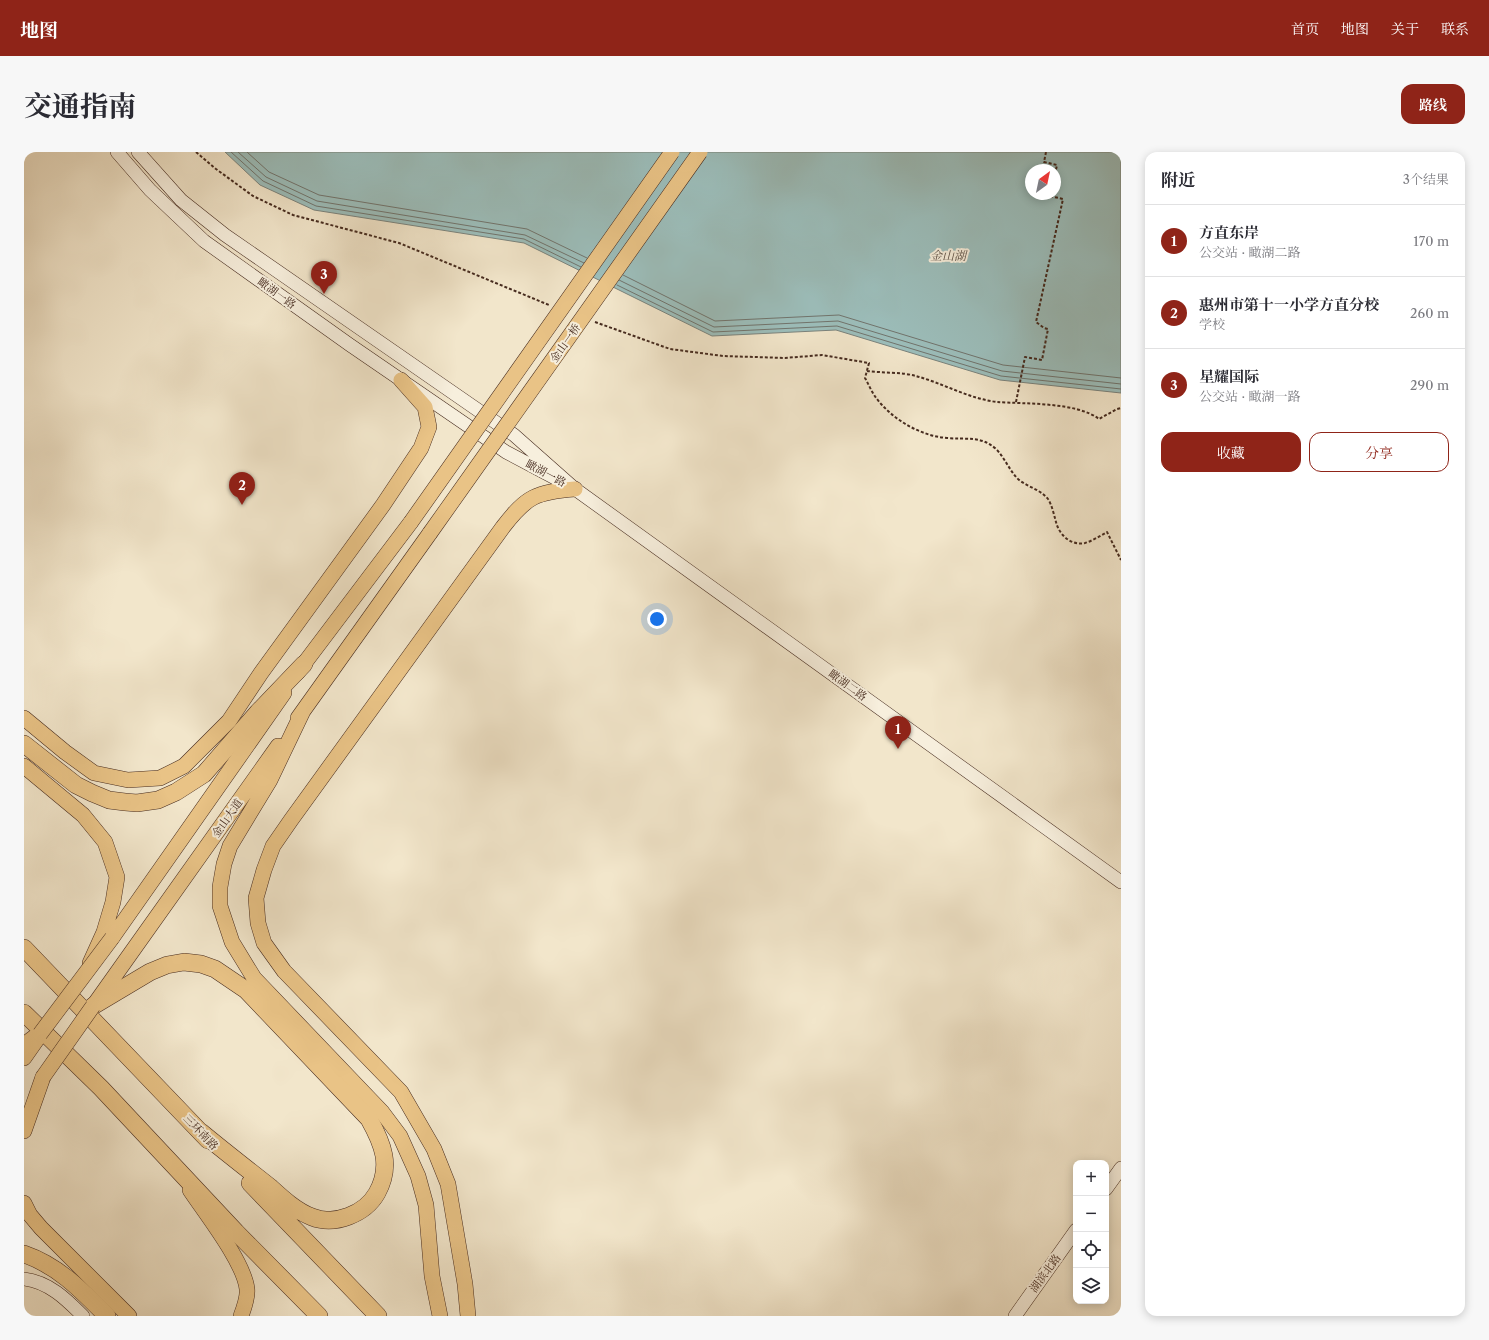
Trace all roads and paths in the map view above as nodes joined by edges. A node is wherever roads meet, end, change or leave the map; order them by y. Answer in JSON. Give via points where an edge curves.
{"nodes":[{"id":1,"x":117,"y":152,"type":"edge"},
{"id":2,"x":138,"y":152,"type":"edge"},
{"id":3,"x":196,"y":152,"type":"edge"},
{"id":4,"x":672,"y":152,"type":"edge"},
{"id":5,"x":700,"y":152,"type":"edge"},
{"id":6,"x":1046,"y":152,"type":"edge"},
{"id":7,"x":1053,"y":164,"type":"edge"},
{"id":8,"x":1061,"y":199,"type":"edge"},
{"id":9,"x":295,"y":284,"type":"junction"},
{"id":10,"x":285,"y":300,"type":"junction"},
{"id":11,"x":553,"y":307,"type":"dead end"},
{"id":12,"x":590,"y":320,"type":"dead end"},
{"id":13,"x":867,"y":371,"type":"junction"},
{"id":14,"x":401,"y":380,"type":"junction"},
{"id":15,"x":1016,"y":402,"type":"junction"},
{"id":16,"x":1121,"y":408,"type":"edge"},
{"id":17,"x":575,"y":489,"type":"junction"},
{"id":18,"x":430,"y":533,"type":"joint"},
{"id":19,"x":1121,"y":560,"type":"edge"},
{"id":20,"x":304,"y":664,"type":"junction"},
{"id":21,"x":303,"y":711,"type":"junction"},
{"id":22,"x":24,"y":718,"type":"edge"},
{"id":23,"x":24,"y":744,"type":"edge"},
{"id":24,"x":24,"y":766,"type":"edge"},
{"id":25,"x":1121,"y":882,"type":"edge"},
{"id":26,"x":108,"y":935,"type":"junction"},
{"id":27,"x":24,"y":948,"type":"edge"},
{"id":28,"x":93,"y":1006,"type":"junction"},
{"id":29,"x":24,"y":1013,"type":"edge"},
{"id":30,"x":40,"y":1034,"type":"junction"},
{"id":31,"x":24,"y":1046,"type":"edge"},
{"id":32,"x":24,"y":1058,"type":"edge"},
{"id":33,"x":43,"y":1077,"type":"junction"},
{"id":34,"x":24,"y":1102,"type":"edge"},
{"id":35,"x":25,"y":1126,"type":"edge"},
{"id":36,"x":201,"y":1132,"type":"junction"},
{"id":37,"x":172,"y":1163,"type":"junction"},
{"id":38,"x":1121,"y":1168,"type":"edge"},
{"id":39,"x":1109,"y":1185,"type":"edge"},
{"id":40,"x":24,"y":1203,"type":"edge"},
{"id":41,"x":1075,"y":1232,"type":"edge"},
{"id":42,"x":24,"y":1254,"type":"edge"},
{"id":43,"x":24,"y":1278,"type":"edge"},
{"id":44,"x":83,"y":1316,"type":"edge"},
{"id":45,"x":108,"y":1316,"type":"edge"},
{"id":46,"x":129,"y":1316,"type":"edge"},
{"id":47,"x":241,"y":1316,"type":"edge"},
{"id":48,"x":319,"y":1316,"type":"edge"},
{"id":49,"x":378,"y":1316,"type":"edge"},
{"id":50,"x":440,"y":1316,"type":"edge"},
{"id":51,"x":468,"y":1316,"type":"edge"},
{"id":52,"x":1015,"y":1316,"type":"edge"}],
"edges":[{"from":1,"to":10,"type":"street","name":"瞰湖一路","via":[[150,190],[204,241]]},
{"from":2,"to":9,"type":"street","name":"瞰湖一路","via":[[196,213]]},
{"from":3,"to":11,"type":"path","via":[[216,170],[253,196],[293,215],[399,242]]},
{"from":4,"to":20,"type":"main road","name":"金山一桥","bridge":true,"via":[[411,522]]},
{"from":5,"to":18,"type":"main road","name":"金山一桥","bridge":true},
{"from":6,"to":7,"type":"path","via":[[1044,162]]},
{"from":8,"to":15,"type":"path","via":[[1063,199],[1036,322],[1048,329],[1042,360],[1025,357]]},
{"from":9,"to":10,"type":"street"},
{"from":9,"to":17,"type":"street","name":"瞰湖一路","via":[[514,435]]},
{"from":10,"to":14,"type":"street","name":"瞰湖一路"},
{"from":12,"to":13,"type":"path","via":[[670,349],[723,356],[785,358],[822,355],[869,364]]},
{"from":13,"to":15,"type":"path","via":[[915,376],[996,402]]},
{"from":13,"to":19,"type":"path","via":[[865,378],[876,399],[889,412],[908,426],[932,436],[978,439],[991,445],[1018,479],[1043,494],[1049,501],[1062,536],[1078,543],[1085,543],[1107,532]]},
{"from":14,"to":17,"type":"street","name":"瞰湖一路","via":[[506,452]]},
{"from":14,"to":22,"type":"main road","via":[[425,407],[429,427],[421,448],[229,721],[184,766],[160,778],[128,780],[94,773]]},
{"from":15,"to":16,"type":"path","via":[[1062,407],[1092,414],[1099,419]]},
{"from":17,"to":25,"type":"street","name":"瞰湖二路"},
{"from":17,"to":51,"type":"main road","via":[[533,496],[517,509],[502,527],[273,846],[256,898],[258,923],[264,943],[284,971],[401,1092],[434,1149],[448,1184]]},
{"from":18,"to":21,"type":"main road","name":"金山大道"},
{"from":20,"to":23,"type":"highway","via":[[204,774],[158,800],[125,802],[109,800],[92,793],[76,785]]},
{"from":20,"to":26,"type":"main road"},
{"from":21,"to":28,"type":"main road","name":"金山大道"},
{"from":21,"to":50,"type":"main road","via":[[270,780],[230,846],[220,887],[220,906],[232,942],[254,978],[382,1112],[400,1136],[418,1176],[426,1205],[432,1276]]},
{"from":24,"to":26,"type":"main road","via":[[83,815],[106,842],[117,877]]},
{"from":26,"to":30,"type":"main road","bridge":true,"via":[[83,978]]},
{"from":27,"to":36,"type":"highway","name":"三环南路"},
{"from":28,"to":33,"type":"main road","name":"金山大道","bridge":true},
{"from":28,"to":36,"type":"highway","via":[[150,972],[167,965],[184,962],[215,969],[246,990],[369,1119],[383,1150],[386,1166],[382,1184],[373,1200],[360,1211],[328,1221],[311,1217],[293,1206]]},
{"from":29,"to":37,"type":"highway","via":[[101,1088]]},
{"from":30,"to":31,"type":"highway"},
{"from":30,"to":32,"type":"main road"},
{"from":33,"to":34,"type":"main road","name":"金山大道"},
{"from":33,"to":35,"type":"main road"},
{"from":36,"to":49,"type":"highway","name":"三环南路"},
{"from":37,"to":47,"type":"main road","via":[[240,1267],[247,1290]]},
{"from":37,"to":48,"type":"highway"},
{"from":38,"to":39,"type":"street"},
{"from":40,"to":46,"type":"main road","via":[[41,1228]]},
{"from":41,"to":52,"type":"street","name":"湖滨北路"},
{"from":42,"to":45,"type":"highway","via":[[57,1270],[79,1287]]},
{"from":43,"to":44,"type":"street","via":[[36,1280],[52,1289]]}]}
